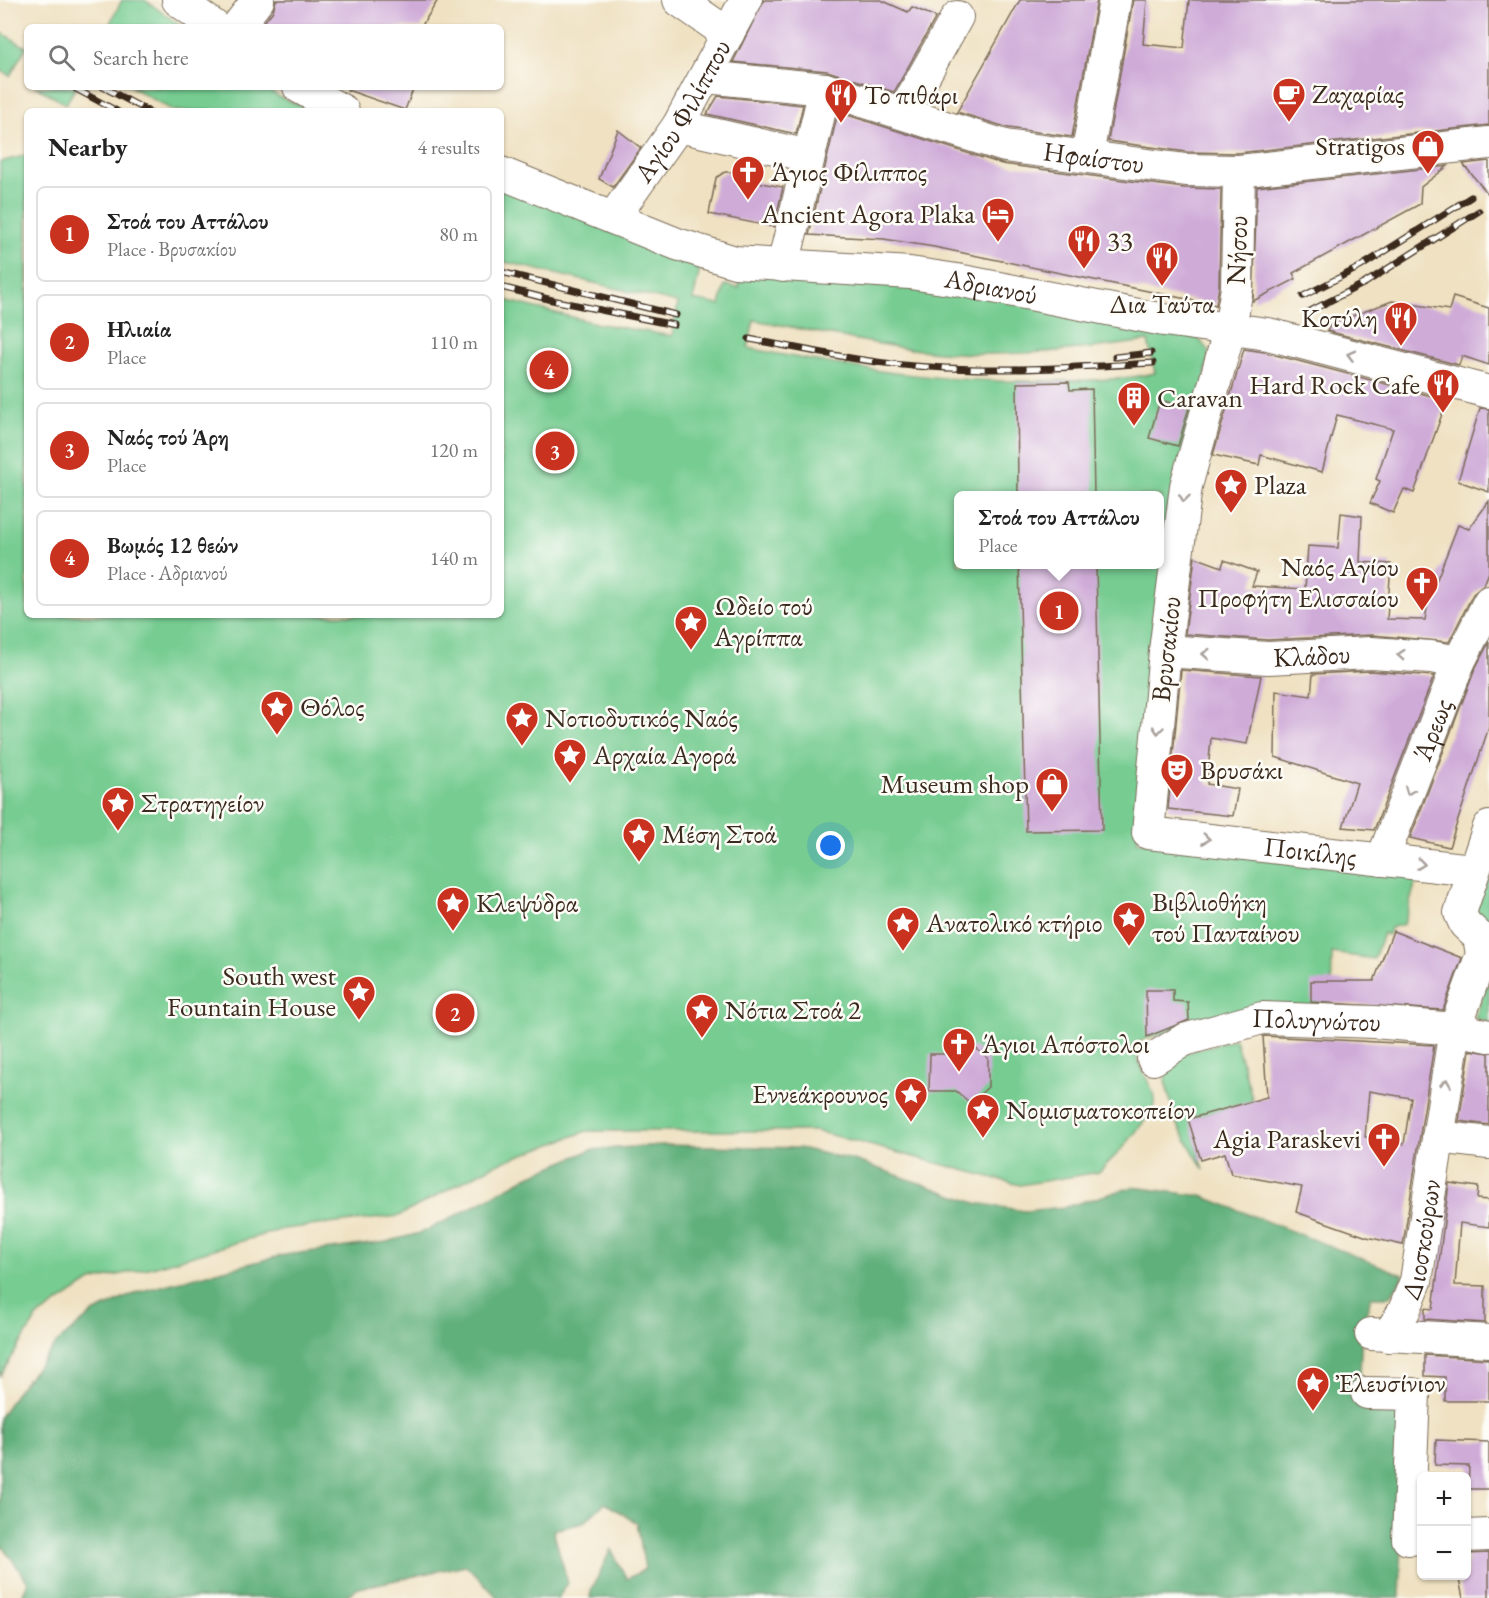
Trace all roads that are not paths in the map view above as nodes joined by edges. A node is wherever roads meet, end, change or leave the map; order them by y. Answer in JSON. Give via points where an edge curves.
{"nodes":[{"id":1,"x":178,"y":0,"type":"edge"},
{"id":2,"x":258,"y":0,"type":"edge"},
{"id":3,"x":679,"y":0,"type":"edge"},
{"id":4,"x":746,"y":0,"type":"edge"},
{"id":5,"x":1114,"y":0,"type":"edge"},
{"id":6,"x":957,"y":17,"type":"dead end"},
{"id":7,"x":211,"y":24,"type":"edge"},
{"id":8,"x":239,"y":24,"type":"edge"},
{"id":9,"x":728,"y":34,"type":"junction"},
{"id":10,"x":706,"y":77,"type":"junction"},
{"id":11,"x":825,"y":89,"type":"junction"},
{"id":12,"x":304,"y":90,"type":"edge"},
{"id":13,"x":338,"y":108,"type":"edge"},
{"id":14,"x":903,"y":113,"type":"junction"},
{"id":15,"x":678,"y":126,"type":"junction"},
{"id":16,"x":1489,"y":143,"type":"edge"},
{"id":17,"x":809,"y":156,"type":"junction"},
{"id":18,"x":1087,"y":156,"type":"junction"},
{"id":19,"x":1239,"y":171,"type":"junction"},
{"id":20,"x":504,"y":173,"type":"edge"},
{"id":21,"x":613,"y":218,"type":"junction"},
{"id":22,"x":783,"y":266,"type":"junction"},
{"id":23,"x":1230,"y":328,"type":"junction"},
{"id":24,"x":1489,"y":392,"type":"edge"},
{"id":25,"x":1486,"y":615,"type":"edge"},
{"id":26,"x":1165,"y":651,"type":"junction"},
{"id":27,"x":1459,"y":662,"type":"junction"},
{"id":28,"x":1489,"y":827,"type":"edge"},
{"id":29,"x":1148,"y":833,"type":"joint"},
{"id":30,"x":1382,"y":860,"type":"junction"},
{"id":31,"x":1472,"y":870,"type":"junction"},
{"id":32,"x":1455,"y":1029,"type":"junction"},
{"id":33,"x":1489,"y":1036,"type":"edge"},
{"id":34,"x":1153,"y":1059,"type":"dead end"},
{"id":35,"x":1438,"y":1137,"type":"junction"},
{"id":36,"x":1489,"y":1143,"type":"edge"},
{"id":37,"x":1489,"y":1341,"type":"edge"},
{"id":38,"x":1367,"y":1393,"type":"dead end"},
{"id":39,"x":1489,"y":1535,"type":"edge"},
{"id":40,"x":1471,"y":1536,"type":"edge"},
{"id":41,"x":1414,"y":1538,"type":"edge"}],
"edges":[{"from":1,"to":7,"type":"street"},
{"from":2,"to":8,"type":"street"},
{"from":3,"to":9,"type":"street"},
{"from":4,"to":9,"type":"street","name":"Αγίου Φιλίππου"},
{"from":5,"to":18,"type":"street"},
{"from":6,"to":14,"type":"street"},
{"from":9,"to":10,"type":"street","name":"Αγίου Φιλίππου"},
{"from":10,"to":11,"type":"street","name":"Ηφαίστου"},
{"from":10,"to":15,"type":"street","name":"Αγίου Φιλίππου"},
{"from":11,"to":14,"type":"street","name":"Ηφαίστου"},
{"from":11,"to":17,"type":"street"},
{"from":12,"to":13,"type":"street"},
{"from":14,"to":18,"type":"street","name":"Ηφαίστου","via":[[1005,146]]},
{"from":15,"to":17,"type":"street"},
{"from":15,"to":21,"type":"street","name":"Αγίου Φιλίππου"},
{"from":16,"to":19,"type":"street","name":"Ηφαίστου"},
{"from":17,"to":22,"type":"street"},
{"from":18,"to":19,"type":"street","name":"Ηφαίστου","via":[[1186,170]]},
{"from":19,"to":23,"type":"street","name":"Νήσου","via":[[1238,282]]},
{"from":20,"to":21,"type":"street","name":"Αδριανού"},
{"from":21,"to":22,"type":"street","name":"Αδριανού","via":[[718,258]]},
{"from":22,"to":23,"type":"street","name":"Αδριανού","via":[[910,273],[1164,320]]},
{"from":24,"to":23,"type":"street","name":"Αδριανού","one_way":true,"via":[[1268,334]]},
{"from":23,"to":26,"type":"street","name":"Βρυσακίου","one_way":true,"via":[[1186,486]]},
{"from":25,"to":27,"type":"street","name":"Άρεως"},
{"from":27,"to":26,"type":"street","name":"Κλάδου","one_way":true,"via":[[1371,653],[1268,658]]},
{"from":26,"to":29,"type":"street","name":"Βρυσακίου","one_way":true},
{"from":27,"to":30,"type":"street","name":"Άρεως","one_way":true},
{"from":28,"to":31,"type":"street"},
{"from":29,"to":30,"type":"street","name":"Ποικίλης","one_way":true},
{"from":30,"to":31,"type":"street","name":"Ποικίλης","one_way":true},
{"from":31,"to":32,"type":"street","name":"Διοσκούρων","via":[[1460,913],[1479,938],[1482,954]]},
{"from":32,"to":33,"type":"street","name":"Πολυγνώτου"},
{"from":32,"to":34,"type":"street","name":"Πολυγνώτου","via":[[1262,1018],[1184,1040]]},
{"from":35,"to":32,"type":"street","name":"Διοσκούρων","one_way":true},
{"from":35,"to":36,"type":"street"},
{"from":35,"to":37,"type":"street","name":"Διοσκούρων","via":[[1416,1281],[1404,1311],[1379,1335]]},
{"from":38,"to":41,"type":"street","via":[[1414,1394]]},
{"from":39,"to":40,"type":"street"}]}
